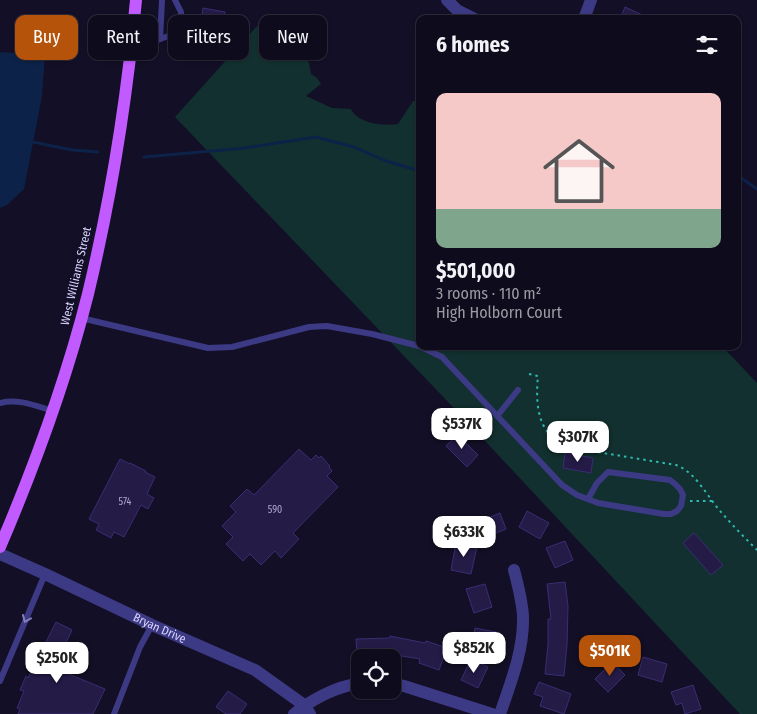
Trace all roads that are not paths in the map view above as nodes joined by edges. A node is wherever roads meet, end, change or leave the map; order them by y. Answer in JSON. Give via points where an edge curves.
{"nodes":[{"id":1,"x":136,"y":0,"type":"edge"},
{"id":2,"x":162,"y":0,"type":"edge"},
{"id":3,"x":175,"y":0,"type":"edge"},
{"id":4,"x":446,"y":0,"type":"edge"},
{"id":5,"x":591,"y":0,"type":"edge"},
{"id":6,"x":135,"y":15,"type":"edge"},
{"id":7,"x":467,"y":15,"type":"edge"},
{"id":8,"x":585,"y":15,"type":"edge"},
{"id":9,"x":160,"y":38,"type":"joint"},
{"id":10,"x":130,"y":60,"type":"edge"},
{"id":11,"x":81,"y":318,"type":"junction"},
{"id":12,"x":416,"y":345,"type":"edge"},
{"id":13,"x":427,"y":350,"type":"edge"},
{"id":14,"x":518,"y":390,"type":"dead end"},
{"id":15,"x":0,"y":403,"type":"edge"},
{"id":16,"x":53,"y":411,"type":"junction"},
{"id":17,"x":498,"y":415,"type":"junction"},
{"id":18,"x":588,"y":499,"type":"junction"},
{"id":19,"x":0,"y":547,"type":"edge"},
{"id":20,"x":0,"y":554,"type":"edge"},
{"id":21,"x":514,"y":570,"type":"dead end"},
{"id":22,"x":45,"y":574,"type":"junction"},
{"id":23,"x":152,"y":625,"type":"junction"},
{"id":24,"x":0,"y":681,"type":"edge"},
{"id":25,"x":351,"y":684,"type":"edge"},
{"id":26,"x":401,"y":687,"type":"edge"},
{"id":27,"x":307,"y":710,"type":"edge"},
{"id":28,"x":114,"y":714,"type":"edge"},
{"id":29,"x":294,"y":714,"type":"edge"},
{"id":30,"x":492,"y":714,"type":"edge"},
{"id":31,"x":500,"y":714,"type":"edge"}],
"edges":[{"from":1,"to":6,"type":"main road","name":"West Williams Street"},
{"from":2,"to":9,"type":"lane"},
{"from":3,"to":9,"type":"lane","via":[[181,12],[180,32]]},
{"from":4,"to":7,"type":"street"},
{"from":5,"to":8,"type":"street"},
{"from":10,"to":11,"type":"main road","name":"West Williams Street","via":[[110,186]]},
{"from":11,"to":12,"type":"lane","via":[[208,348],[232,347],[309,327],[327,326]]},
{"from":11,"to":16,"type":"main road","name":"West Williams Street"},
{"from":13,"to":17,"type":"lane","via":[[442,357]]},
{"from":14,"to":17,"type":"lane"},
{"from":15,"to":16,"type":"lane","via":[[22,402]]},
{"from":16,"to":19,"type":"main road","name":"West Williams Street"},
{"from":17,"to":18,"type":"lane","via":[[562,485],[577,496]]},
{"from":18,"to":18,"type":"lane","via":[[671,514],[681,506],[683,495],[670,480],[608,472]]},
{"from":20,"to":22,"type":"street","name":"Bryan Drive"},
{"from":21,"to":31,"type":"street","via":[[521,598],[522,633],[518,660]]},
{"from":22,"to":23,"type":"street","name":"Bryan Drive"},
{"from":22,"to":24,"type":"lane","one_way":true},
{"from":23,"to":27,"type":"street","name":"Bryan Drive","via":[[255,670]]},
{"from":23,"to":28,"type":"lane"},
{"from":25,"to":27,"type":"street","via":[[331,692]]},
{"from":26,"to":30,"type":"street"},
{"from":27,"to":29,"type":"street"}]}
